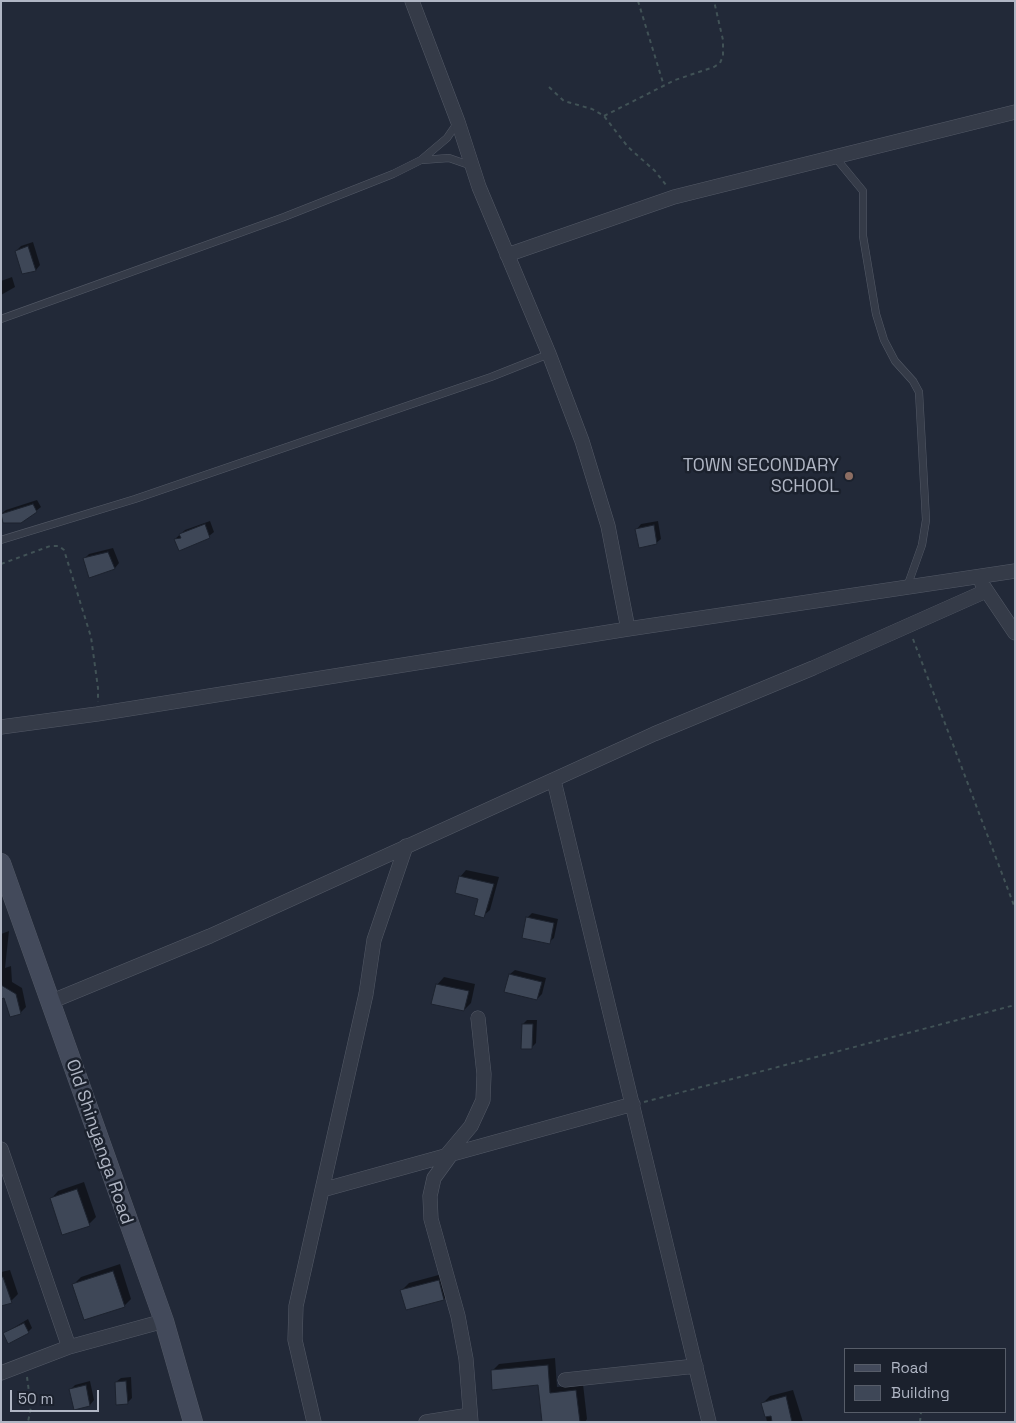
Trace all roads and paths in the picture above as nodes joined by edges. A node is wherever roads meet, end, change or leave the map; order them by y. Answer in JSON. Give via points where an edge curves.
{"nodes":[{"id":1,"x":412,"y":1,"type":"edge"},
{"id":2,"x":638,"y":1,"type":"edge"},
{"id":3,"x":714,"y":1,"type":"edge"},
{"id":4,"x":664,"y":86,"type":"junction"},
{"id":5,"x":549,"y":87,"type":"dead end"},
{"id":6,"x":1015,"y":112,"type":"edge"},
{"id":7,"x":604,"y":116,"type":"junction"},
{"id":8,"x":458,"y":122,"type":"junction"},
{"id":9,"x":834,"y":156,"type":"junction"},
{"id":10,"x":421,"y":160,"type":"junction"},
{"id":11,"x":472,"y":166,"type":"junction"},
{"id":12,"x":674,"y":197,"type":"junction"},
{"id":13,"x":507,"y":255,"type":"junction"},
{"id":14,"x":1,"y":319,"type":"edge"},
{"id":15,"x":550,"y":354,"type":"junction"},
{"id":16,"x":1,"y":540,"type":"edge"},
{"id":17,"x":1,"y":564,"type":"edge"},
{"id":18,"x":1015,"y":572,"type":"edge"},
{"id":19,"x":978,"y":577,"type":"junction"},
{"id":20,"x":907,"y":587,"type":"junction"},
{"id":21,"x":986,"y":591,"type":"junction"},
{"id":22,"x":908,"y":625,"type":"junction"},
{"id":23,"x":628,"y":629,"type":"junction"},
{"id":24,"x":1015,"y":633,"type":"edge"},
{"id":25,"x":97,"y":714,"type":"junction"},
{"id":26,"x":1,"y":727,"type":"edge"},
{"id":27,"x":554,"y":781,"type":"junction"},
{"id":28,"x":406,"y":846,"type":"junction"},
{"id":29,"x":1,"y":863,"type":"edge"},
{"id":30,"x":1015,"y":908,"type":"edge"},
{"id":31,"x":50,"y":1002,"type":"junction"},
{"id":32,"x":1015,"y":1005,"type":"edge"},
{"id":33,"x":478,"y":1018,"type":"dead end"},
{"id":34,"x":633,"y":1104,"type":"junction"},
{"id":35,"x":1,"y":1149,"type":"edge"},
{"id":36,"x":448,"y":1156,"type":"junction"},
{"id":37,"x":322,"y":1190,"type":"junction"},
{"id":38,"x":164,"y":1321,"type":"junction"},
{"id":39,"x":69,"y":1348,"type":"junction"},
{"id":40,"x":25,"y":1364,"type":"junction"},
{"id":41,"x":696,"y":1366,"type":"junction"},
{"id":42,"x":1,"y":1373,"type":"edge"},
{"id":43,"x":565,"y":1380,"type":"dead end"},
{"id":44,"x":471,"y":1418,"type":"edge"},
{"id":45,"x":28,"y":1422,"type":"edge"},
{"id":46,"x":194,"y":1422,"type":"edge"},
{"id":47,"x":314,"y":1422,"type":"edge"},
{"id":48,"x":426,"y":1422,"type":"edge"},
{"id":49,"x":709,"y":1422,"type":"edge"}],
"edges":[{"from":1,"to":8,"type":"street"},
{"from":2,"to":4,"type":"path"},
{"from":3,"to":4,"type":"path","via":[[723,40],[722,60],[714,67]]},
{"from":4,"to":7,"type":"path"},
{"from":5,"to":7,"type":"path","via":[[564,101]]},
{"from":6,"to":9,"type":"street"},
{"from":7,"to":12,"type":"path"},
{"from":8,"to":10,"type":"lane","via":[[443,142]]},
{"from":8,"to":11,"type":"street"},
{"from":9,"to":12,"type":"street"},
{"from":9,"to":20,"type":"lane","via":[[863,191],[863,236],[876,314],[895,361],[919,392],[926,520],[922,545]]},
{"from":10,"to":11,"type":"lane","via":[[449,158]]},
{"from":10,"to":14,"type":"lane","via":[[284,217]]},
{"from":11,"to":13,"type":"street"},
{"from":12,"to":13,"type":"street"},
{"from":13,"to":15,"type":"street"},
{"from":15,"to":16,"type":"lane","via":[[134,499]]},
{"from":15,"to":23,"type":"street","via":[[598,492]]},
{"from":17,"to":25,"type":"path","via":[[50,546],[60,546],[64,550],[91,637],[98,688]]},
{"from":18,"to":19,"type":"street"},
{"from":19,"to":20,"type":"street"},
{"from":19,"to":21,"type":"street"},
{"from":20,"to":23,"type":"street"},
{"from":21,"to":22,"type":"street"},
{"from":21,"to":24,"type":"street"},
{"from":22,"to":27,"type":"street","via":[[654,734]]},
{"from":22,"to":30,"type":"path"},
{"from":23,"to":25,"type":"street"},
{"from":25,"to":26,"type":"street"},
{"from":27,"to":28,"type":"street"},
{"from":27,"to":34,"type":"street"},
{"from":28,"to":31,"type":"street","via":[[210,936]]},
{"from":28,"to":37,"type":"street","via":[[374,940],[366,994]]},
{"from":29,"to":31,"type":"main road","name":"Old Shinyanga Road"},
{"from":31,"to":38,"type":"main road","name":"Old Shinyanga Road"},
{"from":32,"to":34,"type":"path"},
{"from":33,"to":36,"type":"street","via":[[484,1074],[483,1100],[472,1126]]},
{"from":34,"to":36,"type":"street"},
{"from":34,"to":41,"type":"street"},
{"from":35,"to":39,"type":"street"},
{"from":36,"to":37,"type":"street"},
{"from":36,"to":44,"type":"street","via":[[434,1178],[430,1218],[458,1316]]},
{"from":37,"to":47,"type":"street","via":[[300,1283],[294,1324],[298,1357]]},
{"from":38,"to":39,"type":"street"},
{"from":38,"to":46,"type":"main road","name":"Old Shinyanga Road"},
{"from":39,"to":40,"type":"street"},
{"from":40,"to":42,"type":"street"},
{"from":40,"to":45,"type":"path","via":[[31,1407]]},
{"from":41,"to":43,"type":"street"},
{"from":41,"to":49,"type":"street"},
{"from":44,"to":48,"type":"street"}]}
